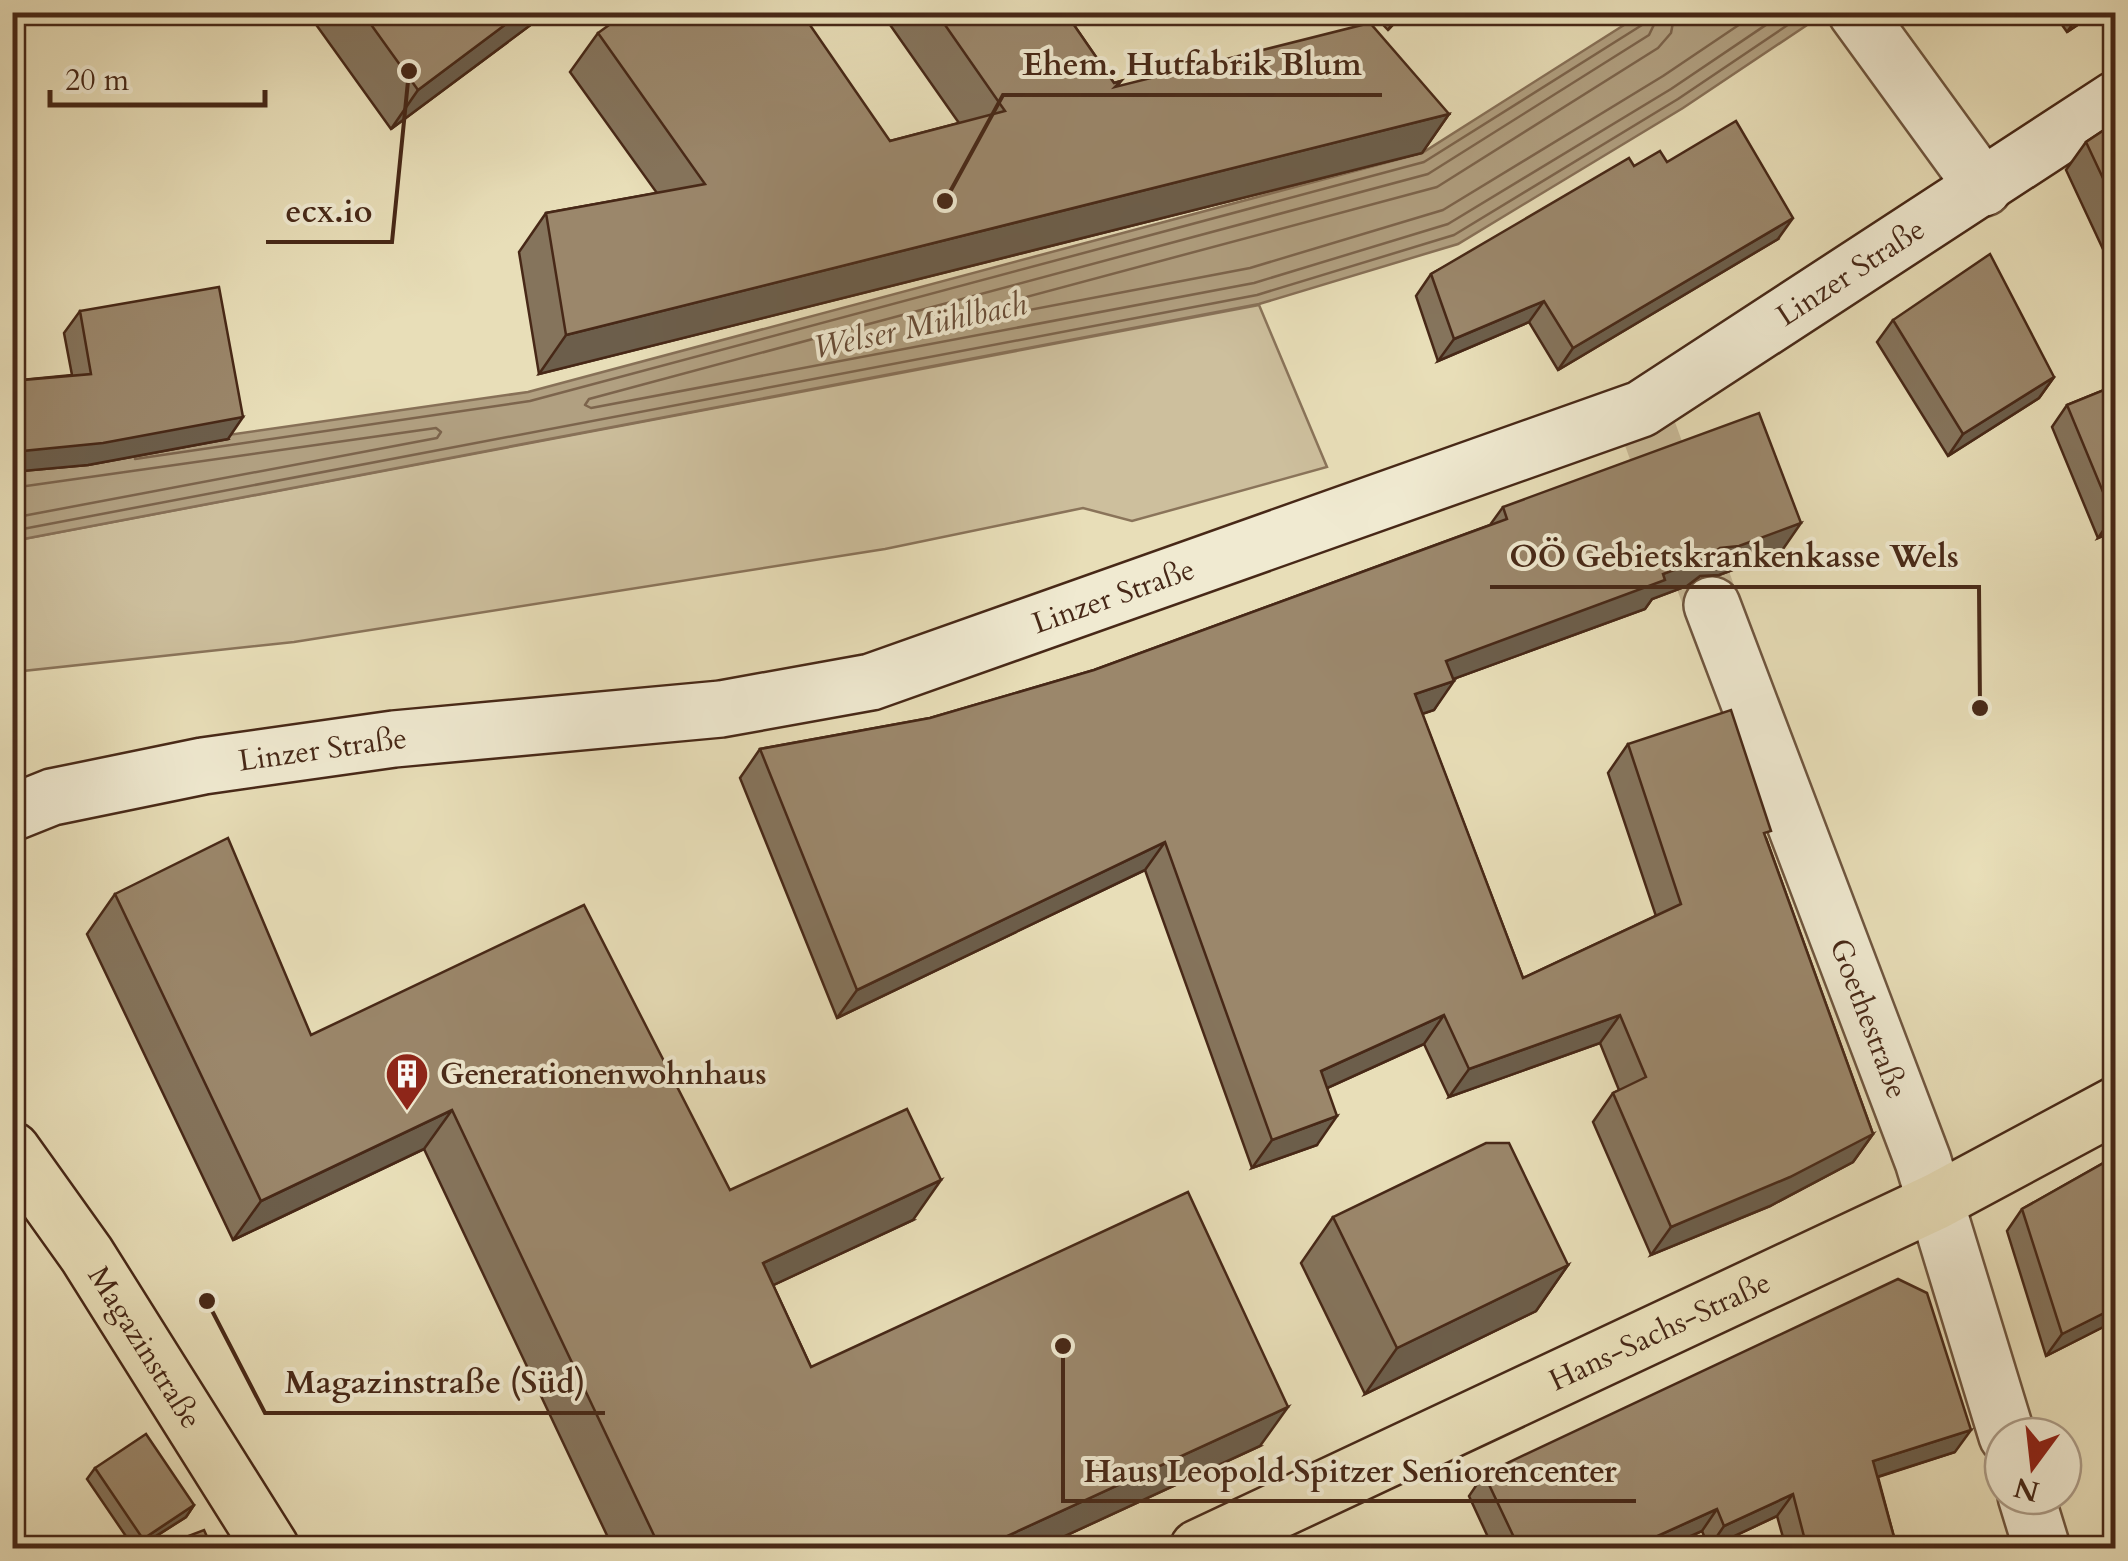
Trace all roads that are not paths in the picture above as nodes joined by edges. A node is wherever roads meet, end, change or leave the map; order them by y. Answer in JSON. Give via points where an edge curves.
{"nodes":[{"id":1,"x":1860,"y":19,"type":"edge"},
{"id":2,"x":2116,"y":99,"type":"edge"},
{"id":3,"x":1984,"y":188,"type":"junction"},
{"id":4,"x":1712,"y":605,"type":"tunnel mouth"},
{"id":5,"x":12,"y":812,"type":"edge"},
{"id":6,"x":2116,"y":1105,"type":"edge"},
{"id":7,"x":12,"y":1150,"type":"edge"},
{"id":8,"x":1936,"y":1201,"type":"junction"},
{"id":9,"x":2001,"y":1416,"type":"edge"},
{"id":10,"x":2032,"y":1516,"type":"edge"},
{"id":11,"x":271,"y":1548,"type":"edge"},
{"id":12,"x":1198,"y":1548,"type":"edge"},
{"id":13,"x":2042,"y":1548,"type":"edge"}],
"edges":[{"from":1,"to":3,"type":"street"},
{"from":2,"to":3,"type":"street","name":"Linzer Straße"},
{"from":3,"to":5,"type":"street","name":"Linzer Straße","via":[[1642,410],[871,682],[722,710],[394,739],[202,766],[52,797]]},
{"from":4,"to":8,"type":"street","name":"Goethestraße"},
{"from":6,"to":8,"type":"main road","name":"Hans-Sachs-Straße"},
{"from":7,"to":11,"type":"main road","name":"Magazinstraße","via":[[87,1256]]},
{"from":8,"to":9,"type":"street","name":"Goethestraße"},
{"from":8,"to":12,"type":"main road","name":"Hans-Sachs-Straße"},
{"from":10,"to":13,"type":"street"}]}
